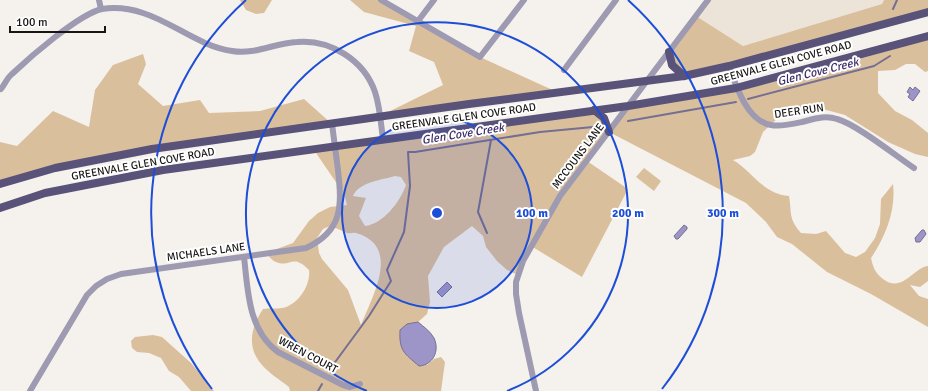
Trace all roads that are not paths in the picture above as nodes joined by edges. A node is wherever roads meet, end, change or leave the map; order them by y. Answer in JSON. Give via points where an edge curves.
{"nodes":[{"id":1,"x":99,"y":0,"type":"edge"},
{"id":2,"x":381,"y":0,"type":"edge"},
{"id":3,"x":434,"y":0,"type":"edge"},
{"id":4,"x":524,"y":0,"type":"edge"},
{"id":5,"x":616,"y":0,"type":"edge"},
{"id":6,"x":708,"y":0,"type":"edge"},
{"id":7,"x":101,"y":9,"type":"junction"},
{"id":8,"x":928,"y":12,"type":"edge"},
{"id":9,"x":418,"y":21,"type":"junction"},
{"id":10,"x":928,"y":36,"type":"edge"},
{"id":11,"x":669,"y":52,"type":"junction"},
{"id":12,"x":729,"y":66,"type":"junction"},
{"id":13,"x":564,"y":70,"type":"dead end"},
{"id":14,"x":684,"y":76,"type":"junction"},
{"id":15,"x":649,"y":80,"type":"junction"},
{"id":16,"x":736,"y":88,"type":"junction"},
{"id":17,"x":2,"y":89,"type":"dead end"},
{"id":18,"x":628,"y":106,"type":"junction"},
{"id":19,"x":594,"y":110,"type":"junction"},
{"id":20,"x":380,"y":116,"type":"junction"},
{"id":21,"x":332,"y":124,"type":"junction"},
{"id":22,"x":609,"y":132,"type":"junction"},
{"id":23,"x":383,"y":140,"type":"junction"},
{"id":24,"x":335,"y":147,"type":"junction"},
{"id":25,"x":914,"y":168,"type":"dead end"},
{"id":26,"x":0,"y":184,"type":"edge"},
{"id":27,"x":0,"y":208,"type":"edge"},
{"id":28,"x":244,"y":257,"type":"junction"},
{"id":29,"x":360,"y":384,"type":"dead end"},
{"id":30,"x":30,"y":391,"type":"edge"},
{"id":31,"x":536,"y":391,"type":"edge"}],
"edges":[{"from":1,"to":7,"type":"street"},
{"from":2,"to":9,"type":"street"},
{"from":3,"to":9,"type":"street"},
{"from":4,"to":9,"type":"street","via":[[480,57]]},
{"from":5,"to":13,"type":"street"},
{"from":6,"to":11,"type":"street","name":"MCCOUNS LANE"},
{"from":7,"to":17,"type":"street","via":[[80,19],[55,38],[10,75]]},
{"from":7,"to":20,"type":"street","via":[[128,9],[144,13],[205,43],[231,51],[260,51],[297,42],[316,42],[332,47],[354,61],[364,72],[375,92]]},
{"from":8,"to":12,"type":"main road","name":"GREENVALE GLEN COVE ROAD"},
{"from":10,"to":16,"type":"main road","name":"GREENVALE GLEN COVE ROAD"},
{"from":11,"to":14,"type":"main road","via":[[672,65]]},
{"from":11,"to":15,"type":"street","name":"MCCOUNS LANE"},
{"from":12,"to":14,"type":"main road","name":"GREENVALE GLEN COVE ROAD"},
{"from":12,"to":16,"type":"street","name":"DEER RUN"},
{"from":14,"to":15,"type":"main road","name":"GREENVALE GLEN COVE ROAD"},
{"from":15,"to":18,"type":"street","name":"MCCOUNS LANE"},
{"from":15,"to":20,"type":"main road","name":"GREENVALE GLEN COVE ROAD"},
{"from":16,"to":18,"type":"main road","name":"GREENVALE GLEN COVE ROAD"},
{"from":16,"to":25,"type":"street","name":"DEER RUN","via":[[746,105],[764,123],[776,126],[822,117],[840,119]]},
{"from":18,"to":19,"type":"main road","name":"GREENVALE GLEN COVE ROAD"},
{"from":18,"to":22,"type":"street","name":"MCCOUNS LANE"},
{"from":19,"to":22,"type":"main road","via":[[604,118]]},
{"from":19,"to":23,"type":"main road","name":"GREENVALE GLEN COVE ROAD"},
{"from":20,"to":21,"type":"main road","name":"GREENVALE GLEN COVE ROAD"},
{"from":20,"to":23,"type":"street"},
{"from":21,"to":24,"type":"street","name":"MICHAELS LANE"},
{"from":21,"to":26,"type":"main road","name":"GREENVALE GLEN COVE ROAD","via":[[93,159]]},
{"from":22,"to":31,"type":"street","name":"MCCOUNS LANE","via":[[560,196],[531,246],[518,275],[516,294]]},
{"from":23,"to":24,"type":"main road","name":"GREENVALE GLEN COVE ROAD"},
{"from":24,"to":27,"type":"main road","name":"GREENVALE GLEN COVE ROAD","via":[[143,173],[45,193]]},
{"from":24,"to":28,"type":"street","name":"MICHAELS LANE","via":[[341,207],[329,232],[306,248]]},
{"from":28,"to":29,"type":"street","name":"WREN COURT","via":[[254,322],[268,345],[343,385],[350,387]]},
{"from":28,"to":30,"type":"street","name":"MICHAELS LANE","via":[[121,274],[107,279],[96,286],[79,306]]}]}
